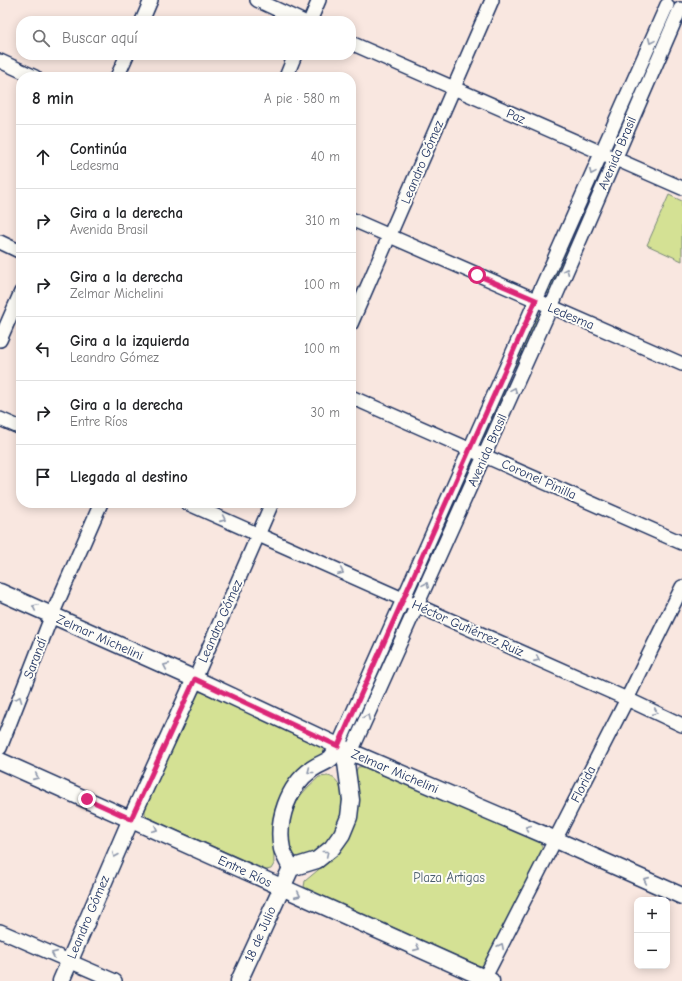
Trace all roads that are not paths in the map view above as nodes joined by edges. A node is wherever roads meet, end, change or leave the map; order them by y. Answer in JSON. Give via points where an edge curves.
{"nodes":[{"id":1,"x":151,"y":0,"type":"edge"},
{"id":2,"x":257,"y":0,"type":"edge"},
{"id":3,"x":319,"y":0,"type":"edge"},
{"id":4,"x":492,"y":0,"type":"edge"},
{"id":5,"x":664,"y":2,"type":"edge"},
{"id":6,"x":681,"y":9,"type":"edge"},
{"id":7,"x":144,"y":16,"type":"edge"},
{"id":8,"x":291,"y":16,"type":"edge"},
{"id":9,"x":312,"y":16,"type":"edge"},
{"id":10,"x":356,"y":45,"type":"edge"},
{"id":11,"x":125,"y":60,"type":"edge"},
{"id":12,"x":293,"y":60,"type":"edge"},
{"id":13,"x":0,"y":61,"type":"edge"},
{"id":14,"x":24,"y":72,"type":"edge"},
{"id":15,"x":119,"y":72,"type":"edge"},
{"id":16,"x":288,"y":72,"type":"edge"},
{"id":17,"x":454,"y":89,"type":"junction"},
{"id":18,"x":601,"y":152,"type":"junction"},
{"id":19,"x":615,"y":158,"type":"junction"},
{"id":20,"x":682,"y":188,"type":"edge"},
{"id":21,"x":356,"y":221,"type":"edge"},
{"id":22,"x":390,"y":236,"type":"junction"},
{"id":23,"x":0,"y":242,"type":"edge"},
{"id":24,"x":16,"y":250,"type":"edge"},
{"id":25,"x":536,"y":300,"type":"junction"},
{"id":26,"x":16,"y":303,"type":"edge"},
{"id":27,"x":551,"y":307,"type":"junction"},
{"id":28,"x":356,"y":313,"type":"edge"},
{"id":29,"x":0,"y":340,"type":"edge"},
{"id":30,"x":682,"y":364,"type":"edge"},
{"id":31,"x":356,"y":399,"type":"edge"},
{"id":32,"x":0,"y":419,"type":"edge"},
{"id":33,"x":16,"y":426,"type":"edge"},
{"id":34,"x":469,"y":449,"type":"junction"},
{"id":35,"x":485,"y":456,"type":"junction"},
{"id":36,"x":98,"y":508,"type":"edge"},
{"id":37,"x":198,"y":508,"type":"edge"},
{"id":38,"x":270,"y":508,"type":"edge"},
{"id":39,"x":258,"y":535,"type":"junction"},
{"id":40,"x":682,"y":542,"type":"edge"},
{"id":41,"x":682,"y":587,"type":"edge"},
{"id":42,"x":0,"y":592,"type":"edge"},
{"id":43,"x":403,"y":599,"type":"junction"},
{"id":44,"x":417,"y":606,"type":"junction"},
{"id":45,"x":52,"y":615,"type":"junction"},
{"id":46,"x":195,"y":679,"type":"junction"},
{"id":47,"x":627,"y":699,"type":"junction"},
{"id":48,"x":682,"y":725,"type":"edge"},
{"id":49,"x":0,"y":748,"type":"edge"},
{"id":50,"x":345,"y":749,"type":"junction"},
{"id":51,"x":0,"y":761,"type":"edge"},
{"id":52,"x":131,"y":819,"type":"junction"},
{"id":53,"x":554,"y":839,"type":"junction"},
{"id":54,"x":291,"y":868,"type":"junction"},
{"id":55,"x":282,"y":888,"type":"junction"},
{"id":56,"x":682,"y":896,"type":"edge"},
{"id":57,"x":0,"y":930,"type":"edge"},
{"id":58,"x":69,"y":961,"type":"junction"},
{"id":59,"x":486,"y":980,"type":"edge"},
{"id":60,"x":62,"y":981,"type":"edge"},
{"id":61,"x":115,"y":981,"type":"edge"},
{"id":62,"x":239,"y":981,"type":"edge"}],
"edges":[{"from":1,"to":7,"type":"street"},
{"from":2,"to":8,"type":"street"},
{"from":3,"to":9,"type":"street"},
{"from":4,"to":17,"type":"street","name":"Leandro Gómez"},
{"from":5,"to":6,"type":"street","via":[[675,10]]},
{"from":5,"to":18,"type":"street","name":"Avenida Brasil","one_way":true},
{"from":6,"to":19,"type":"street","name":"Avenida Brasil"},
{"from":10,"to":17,"type":"street","name":"Paz"},
{"from":11,"to":15,"type":"street"},
{"from":12,"to":16,"type":"street"},
{"from":13,"to":14,"type":"street"},
{"from":17,"to":18,"type":"street","name":"Paz"},
{"from":17,"to":22,"type":"street","name":"Leandro Gómez"},
{"from":18,"to":19,"type":"street","name":"Paz"},
{"from":18,"to":25,"type":"street","name":"Avenida Brasil","one_way":true},
{"from":19,"to":20,"type":"street","name":"Paz"},
{"from":27,"to":19,"type":"street","name":"Avenida Brasil","one_way":true},
{"from":21,"to":22,"type":"street","name":"Ledesma"},
{"from":22,"to":25,"type":"street","name":"Ledesma"},
{"from":22,"to":28,"type":"street","name":"Leandro Gómez"},
{"from":23,"to":24,"type":"street"},
{"from":25,"to":27,"type":"street","name":"Ledesma"},
{"from":25,"to":34,"type":"street","name":"Avenida Brasil"},
{"from":26,"to":29,"type":"street"},
{"from":27,"to":30,"type":"street","name":"Ledesma"},
{"from":35,"to":27,"type":"street","name":"Avenida Brasil","one_way":true},
{"from":31,"to":34,"type":"street","name":"Coronel Pinilla"},
{"from":32,"to":33,"type":"street"},
{"from":34,"to":35,"type":"street","name":"Coronel Pinilla"},
{"from":34,"to":43,"type":"street","name":"Avenida Brasil"},
{"from":35,"to":40,"type":"street","name":"Coronel Pinilla"},
{"from":44,"to":35,"type":"street","name":"Avenida Brasil","one_way":true},
{"from":36,"to":45,"type":"street","name":"Sarandí"},
{"from":37,"to":39,"type":"street","name":"Héctor Gutiérrez Ruiz","one_way":true},
{"from":38,"to":39,"type":"street","name":"Leandro Gómez"},
{"from":39,"to":43,"type":"street","name":"Héctor Gutiérrez Ruiz","one_way":true},
{"from":39,"to":46,"type":"street","name":"Leandro Gómez"},
{"from":41,"to":47,"type":"street","name":"Florida"},
{"from":45,"to":42,"type":"street","name":"Zelmar Michelini","one_way":true},
{"from":43,"to":44,"type":"street","name":"Héctor Gutiérrez Ruiz"},
{"from":43,"to":50,"type":"street","name":"Avenida Brasil"},
{"from":44,"to":47,"type":"street","name":"Héctor Gutiérrez Ruiz","one_way":true},
{"from":50,"to":44,"type":"street","name":"Avenida Brasil","one_way":true},
{"from":46,"to":45,"type":"street","name":"Zelmar Michelini","one_way":true},
{"from":49,"to":45,"type":"street","name":"Sarandí","one_way":true},
{"from":46,"to":50,"type":"street","name":"Zelmar Michelini"},
{"from":46,"to":52,"type":"street","name":"Leandro Gómez"},
{"from":47,"to":48,"type":"street","name":"Héctor Gutiérrez Ruiz","one_way":true},
{"from":47,"to":53,"type":"street","name":"Florida"},
{"from":53,"to":50,"type":"street","name":"Zelmar Michelini","one_way":true},
{"from":50,"to":54,"type":"street","name":"Avenida Brasil","one_way":true,"via":[[311,770],[295,786],[287,802],[280,825],[282,849]]},
{"from":54,"to":50,"type":"street","name":"Avenida Brasil","one_way":true,"via":[[317,860],[332,848],[342,834],[349,817],[351,800]]},
{"from":51,"to":52,"type":"street","name":"Entre Ríos","one_way":true},
{"from":52,"to":55,"type":"street","name":"Entre Ríos","one_way":true},
{"from":52,"to":58,"type":"street","name":"Leandro Gómez","one_way":true},
{"from":56,"to":53,"type":"street","name":"Zelmar Michelini","one_way":true},
{"from":59,"to":53,"type":"street","name":"Florida","one_way":true},
{"from":54,"to":55,"type":"street"},
{"from":55,"to":59,"type":"street","name":"Entre Ríos","one_way":true},
{"from":55,"to":62,"type":"street","name":"18 de Julio"},
{"from":58,"to":57,"type":"street","one_way":true},
{"from":58,"to":60,"type":"street","name":"Leandro Gómez"},
{"from":58,"to":61,"type":"street"}]}
